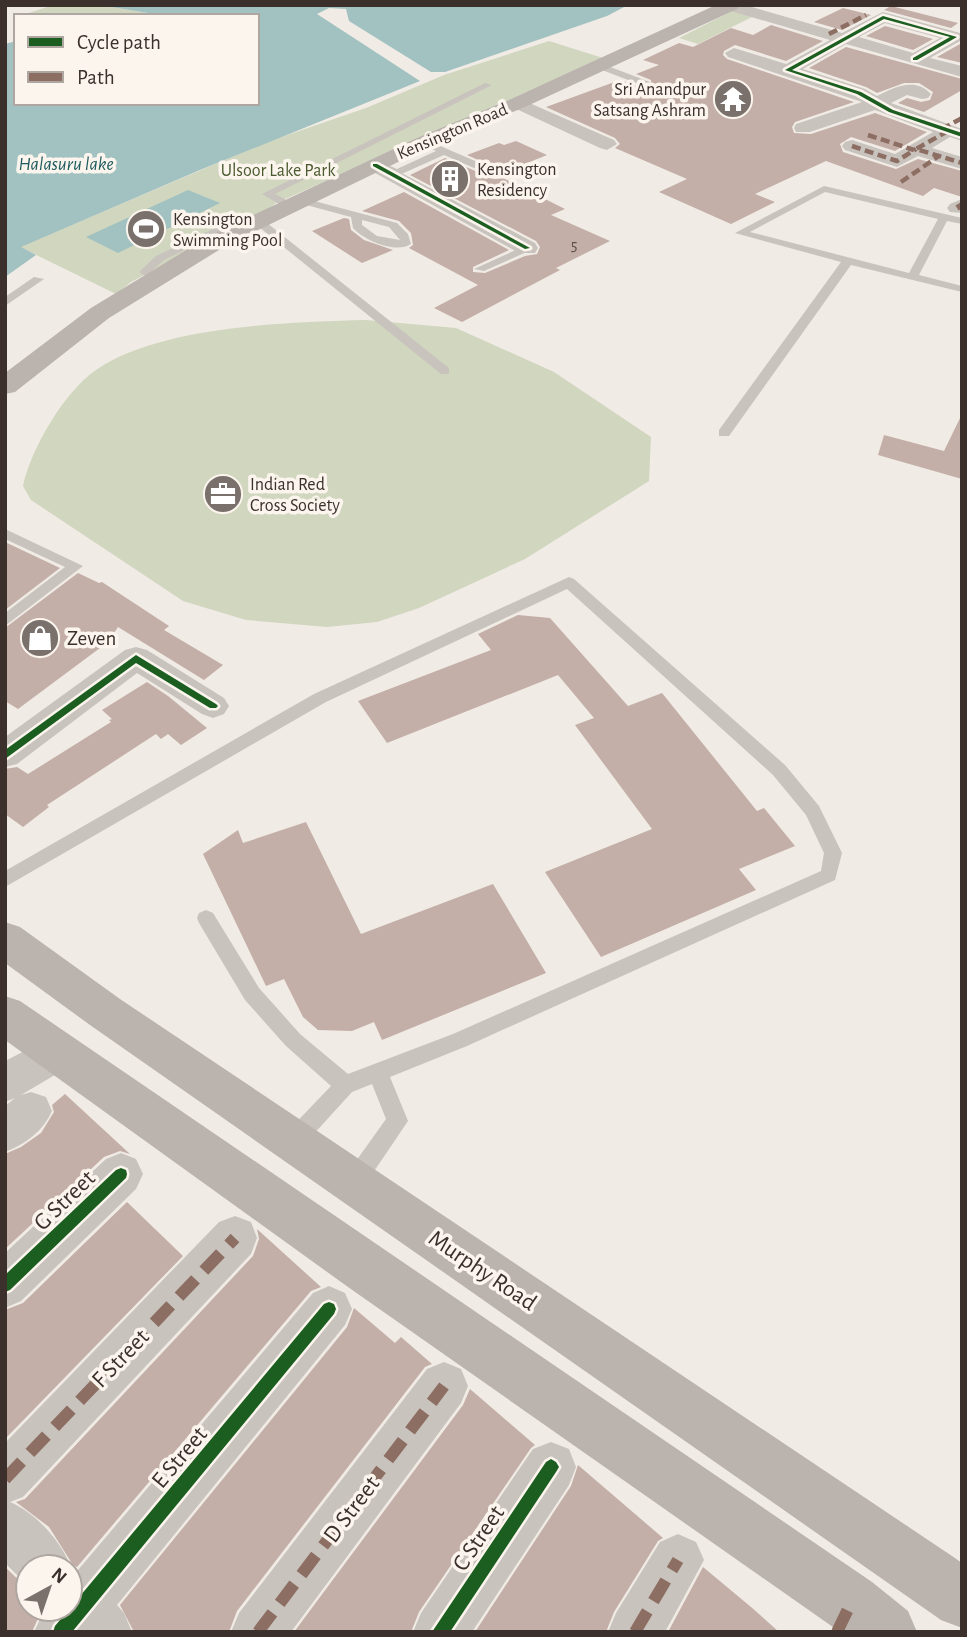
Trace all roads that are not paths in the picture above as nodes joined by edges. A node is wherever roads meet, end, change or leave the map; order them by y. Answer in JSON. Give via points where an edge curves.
{"nodes":[{"id":1,"x":731,"y":6,"type":"edge"},
{"id":2,"x":868,"y":14,"type":"dead end"},
{"id":3,"x":958,"y":35,"type":"edge"},
{"id":4,"x":836,"y":36,"type":"junction"},
{"id":5,"x":885,"y":50,"type":"junction"},
{"id":6,"x":734,"y":53,"type":"dead end"},
{"id":7,"x":915,"y":59,"type":"junction"},
{"id":8,"x":597,"y":65,"type":"junction"},
{"id":9,"x":788,"y":70,"type":"junction"},
{"id":10,"x":959,"y":71,"type":"edge"},
{"id":11,"x":827,"y":82,"type":"junction"},
{"id":12,"x":647,"y":84,"type":"dead end"},
{"id":13,"x":488,"y":85,"type":"dead end"},
{"id":14,"x":859,"y":93,"type":"junction"},
{"id":15,"x":932,"y":97,"type":"junction"},
{"id":16,"x":518,"y":103,"type":"junction"},
{"id":17,"x":884,"y":107,"type":"junction"},
{"id":18,"x":919,"y":121,"type":"junction"},
{"id":19,"x":803,"y":128,"type":"dead end"},
{"id":20,"x":954,"y":129,"type":"edge"},
{"id":21,"x":860,"y":141,"type":"dead end"},
{"id":22,"x":607,"y":144,"type":"dead end"},
{"id":23,"x":434,"y":146,"type":"junction"},
{"id":24,"x":915,"y":150,"type":"junction"},
{"id":25,"x":939,"y":156,"type":"junction"},
{"id":26,"x":962,"y":163,"type":"edge"},
{"id":27,"x":377,"y":164,"type":"junction"},
{"id":28,"x":499,"y":176,"type":"dead end"},
{"id":29,"x":901,"y":182,"type":"dead end"},
{"id":30,"x":294,"y":203,"type":"junction"},
{"id":31,"x":956,"y":212,"type":"edge"},
{"id":32,"x":356,"y":218,"type":"dead end"},
{"id":33,"x":251,"y":219,"type":"junction"},
{"id":34,"x":527,"y":248,"type":"joint"},
{"id":35,"x":847,"y":262,"type":"junction"},
{"id":36,"x":480,"y":269,"type":"dead end"},
{"id":37,"x":912,"y":277,"type":"junction"},
{"id":38,"x":38,"y":279,"type":"dead end"},
{"id":39,"x":962,"y":289,"type":"edge"},
{"id":40,"x":5,"y":303,"type":"edge"},
{"id":41,"x":444,"y":371,"type":"dead end"},
{"id":42,"x":5,"y":386,"type":"edge"},
{"id":43,"x":724,"y":433,"type":"dead end"},
{"id":44,"x":5,"y":533,"type":"edge"},
{"id":45,"x":5,"y":621,"type":"edge"},
{"id":46,"x":213,"y":706,"type":"dead end"},
{"id":47,"x":5,"y":755,"type":"edge"},
{"id":48,"x":5,"y":880,"type":"edge"},
{"id":49,"x":205,"y":918,"type":"dead end"},
{"id":50,"x":5,"y":939,"type":"edge"},
{"id":51,"x":5,"y":1015,"type":"edge"},
{"id":52,"x":56,"y":1053,"type":"junction"},
{"id":53,"x":379,"y":1074,"type":"junction"},
{"id":54,"x":345,"y":1085,"type":"junction"},
{"id":55,"x":14,"y":1109,"type":"edge"},
{"id":56,"x":293,"y":1141,"type":"junction"},
{"id":57,"x":121,"y":1174,"type":"dead end"},
{"id":58,"x":354,"y":1182,"type":"junction"},
{"id":59,"x":235,"y":1238,"type":"dead end"},
{"id":60,"x":5,"y":1285,"type":"edge"},
{"id":61,"x":330,"y":1308,"type":"dead end"},
{"id":62,"x":444,"y":1386,"type":"dead end"},
{"id":63,"x":551,"y":1467,"type":"dead end"},
{"id":64,"x":5,"y":1479,"type":"edge"},
{"id":65,"x":5,"y":1526,"type":"edge"},
{"id":66,"x":31,"y":1553,"type":"edge"},
{"id":67,"x":678,"y":1560,"type":"dead end"},
{"id":68,"x":962,"y":1599,"type":"edge"},
{"id":69,"x":84,"y":1611,"type":"edge"},
{"id":70,"x":858,"y":1622,"type":"edge"},
{"id":71,"x":258,"y":1632,"type":"edge"},
{"id":72,"x":440,"y":1632,"type":"edge"},
{"id":73,"x":635,"y":1632,"type":"edge"}],
"edges":[{"from":1,"to":4,"type":"street"},
{"from":1,"to":8,"type":"main road","name":"Kensington Road"},
{"from":2,"to":4,"type":"street"},
{"from":3,"to":4,"type":"street","via":[[883,17]]},
{"from":3,"to":7,"type":"street"},
{"from":4,"to":5,"type":"street"},
{"from":4,"to":9,"type":"street"},
{"from":5,"to":7,"type":"street"},
{"from":5,"to":11,"type":"street"},
{"from":6,"to":9,"type":"street"},
{"from":7,"to":10,"type":"street"},
{"from":8,"to":12,"type":"lane"},
{"from":8,"to":16,"type":"main road","name":"Kensington Road"},
{"from":9,"to":11,"type":"street"},
{"from":10,"to":15,"type":"street"},
{"from":11,"to":14,"type":"street"},
{"from":13,"to":30,"type":"lane","via":[[268,194]]},
{"from":14,"to":15,"type":"street","via":[[894,76]]},
{"from":14,"to":17,"type":"street"},
{"from":15,"to":17,"type":"street"},
{"from":15,"to":18,"type":"street"},
{"from":16,"to":22,"type":"street"},
{"from":16,"to":23,"type":"main road","name":"Kensington Road"},
{"from":17,"to":18,"type":"street"},
{"from":17,"to":19,"type":"street"},
{"from":18,"to":20,"type":"street"},
{"from":20,"to":24,"type":"street"},
{"from":21,"to":24,"type":"street","via":[[897,161]]},
{"from":23,"to":27,"type":"main road","name":"Kensington Road"},
{"from":23,"to":28,"type":"lane"},
{"from":24,"to":25,"type":"street"},
{"from":25,"to":26,"type":"street"},
{"from":25,"to":29,"type":"street"},
{"from":27,"to":30,"type":"main road","name":"Kensington Road"},
{"from":27,"to":34,"type":"street"},
{"from":30,"to":32,"type":"lane"},
{"from":30,"to":33,"type":"main road","name":"Kensington Road"},
{"from":31,"to":35,"type":"lane","via":[[824,189],[740,233]]},
{"from":31,"to":37,"type":"lane"},
{"from":33,"to":41,"type":"lane"},
{"from":33,"to":42,"type":"main road","name":"Kensington Road","via":[[100,313]]},
{"from":34,"to":36,"type":"lane"},
{"from":35,"to":37,"type":"lane"},
{"from":35,"to":43,"type":"lane"},
{"from":37,"to":39,"type":"lane"},
{"from":38,"to":40,"type":"lane"},
{"from":44,"to":45,"type":"lane","via":[[76,566]]},
{"from":46,"to":47,"type":"street","via":[[136,658]]},
{"from":48,"to":53,"type":"lane","via":[[320,698],[569,582],[779,770],[813,811],[834,853],[829,875]]},
{"from":49,"to":54,"type":"lane","via":[[252,994],[293,1040]]},
{"from":50,"to":56,"type":"main road","name":"Murphy Road"},
{"from":51,"to":52,"type":"main road"},
{"from":52,"to":55,"type":"street"},
{"from":52,"to":70,"type":"main road","via":[[163,1124]]},
{"from":53,"to":54,"type":"lane"},
{"from":53,"to":58,"type":"lane","via":[[397,1121]]},
{"from":54,"to":56,"type":"lane"},
{"from":56,"to":58,"type":"main road","name":"Murphy Road"},
{"from":57,"to":60,"type":"street","name":"G Street"},
{"from":58,"to":68,"type":"main road","name":"Murphy Road"},
{"from":59,"to":64,"type":"street","name":"F Street"},
{"from":61,"to":69,"type":"street","name":"E Street"},
{"from":62,"to":71,"type":"street","name":"D Street"},
{"from":63,"to":72,"type":"street","name":"C Street"},
{"from":65,"to":66,"type":"street"},
{"from":67,"to":73,"type":"street"}]}
